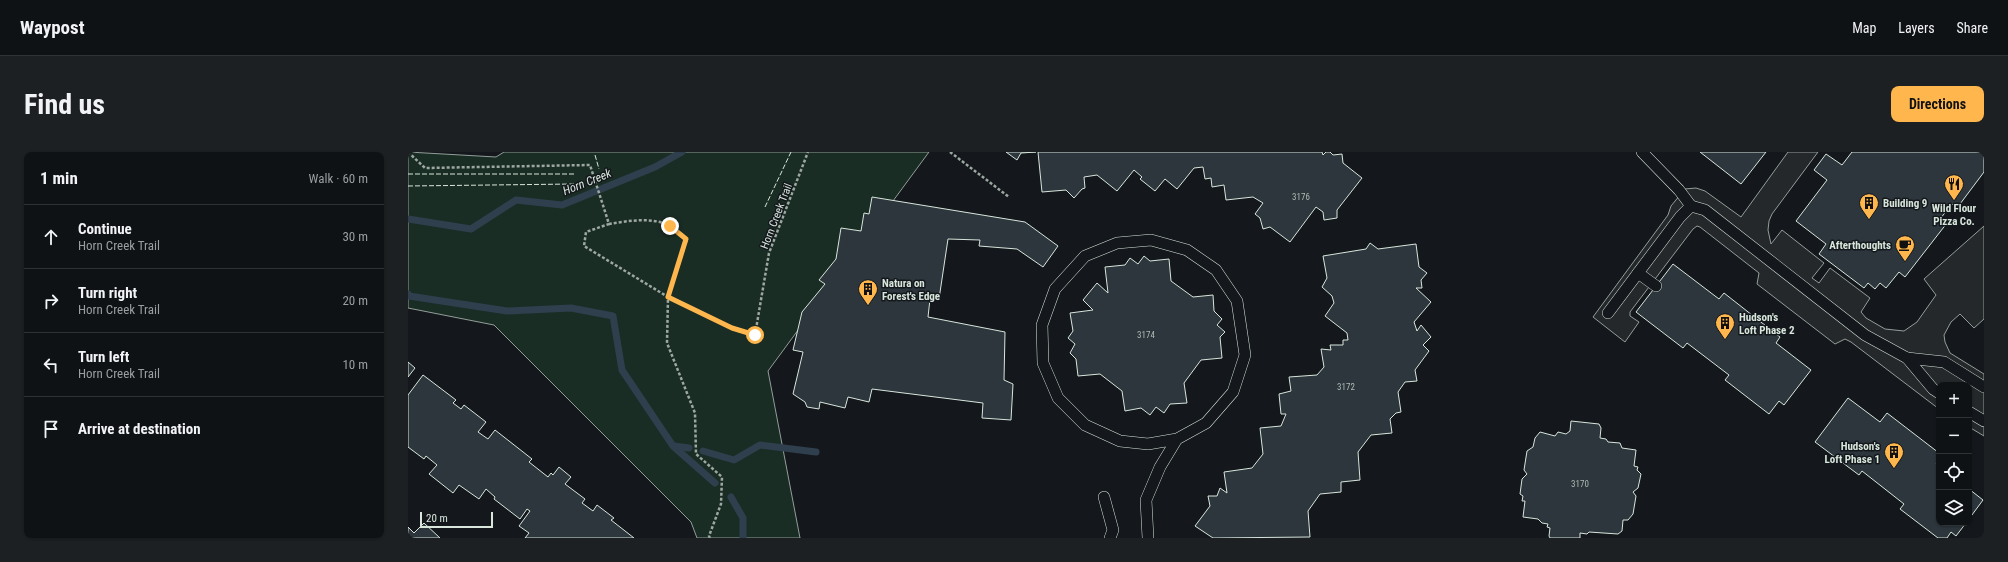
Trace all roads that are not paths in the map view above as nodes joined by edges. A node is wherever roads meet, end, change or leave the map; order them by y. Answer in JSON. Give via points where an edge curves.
{"nodes":[{"id":1,"x":1642,"y":152,"type":"edge"},
{"id":2,"x":1691,"y":206,"type":"junction"},
{"id":3,"x":1638,"y":273,"type":"junction"},
{"id":4,"x":1656,"y":286,"type":"dead end"},
{"id":5,"x":1608,"y":313,"type":"dead end"},
{"id":6,"x":1907,"y":358,"type":"junction"},
{"id":7,"x":1984,"y":387,"type":"edge"},
{"id":8,"x":1936,"y":390,"type":"edge"},
{"id":9,"x":1972,"y":414,"type":"edge"},
{"id":10,"x":1984,"y":421,"type":"edge"},
{"id":11,"x":1177,"y":439,"type":"junction"},
{"id":12,"x":1104,"y":497,"type":"dead end"},
{"id":13,"x":1110,"y":538,"type":"edge"},
{"id":14,"x":1148,"y":538,"type":"edge"}],
"edges":[{"from":1,"to":2,"type":"lane"},
{"from":2,"to":3,"type":"lane"},
{"from":2,"to":6,"type":"lane","via":[[1705,210],[1865,335]]},
{"from":3,"to":4,"type":"lane"},
{"from":3,"to":5,"type":"lane"},
{"from":6,"to":7,"type":"lane","via":[[1944,362]]},
{"from":6,"to":8,"type":"lane"},
{"from":9,"to":10,"type":"lane"},
{"from":11,"to":11,"type":"lane","via":[[1206,423],[1233,392],[1244,355],[1237,301],[1216,270],[1187,250],[1151,240],[1117,243],[1086,256],[1055,289],[1042,325],[1043,364],[1058,398],[1085,425],[1120,441],[1148,444]]},
{"from":11,"to":14,"type":"lane","via":[[1160,467],[1146,500]]},
{"from":12,"to":13,"type":"lane","via":[[1113,530]]}]}
